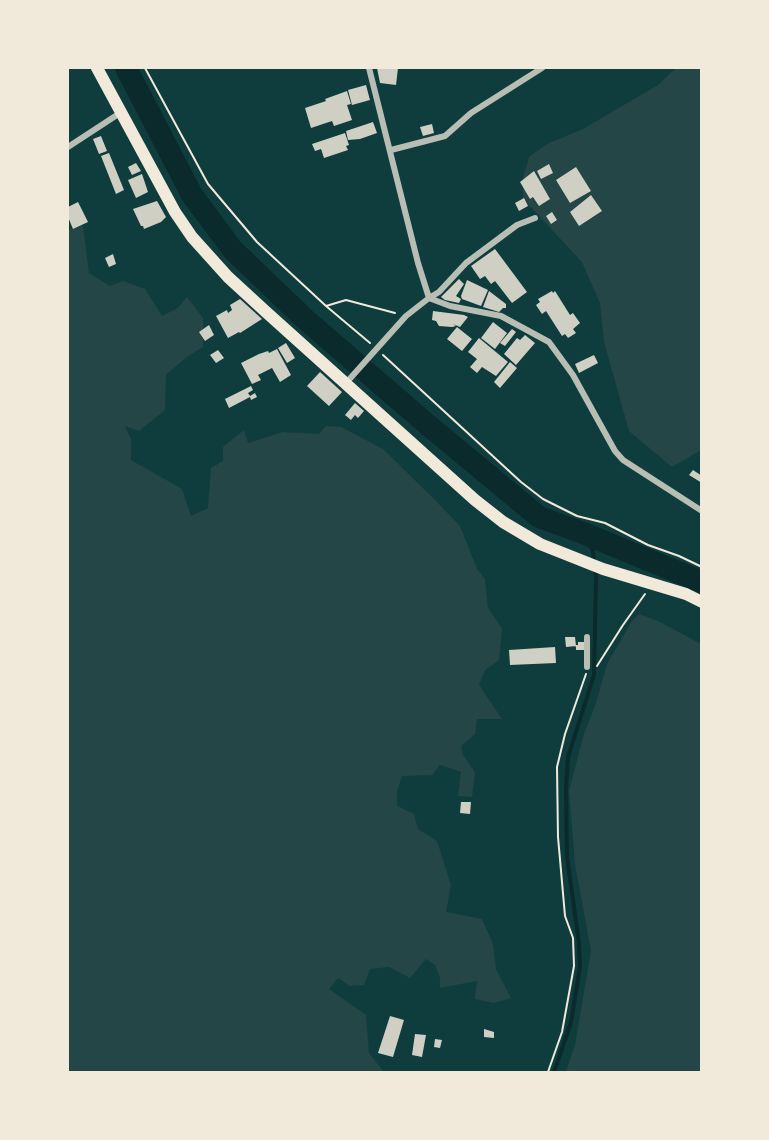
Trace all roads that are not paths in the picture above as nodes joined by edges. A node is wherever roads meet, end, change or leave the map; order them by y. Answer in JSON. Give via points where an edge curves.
{"nodes":[{"id":1,"x":97,"y":68,"type":"edge"},
{"id":2,"x":369,"y":68,"type":"edge"},
{"id":3,"x":542,"y":68,"type":"edge"},
{"id":4,"x":120,"y":112,"type":"junction"},
{"id":5,"x":68,"y":147,"type":"edge"},
{"id":6,"x":391,"y":150,"type":"junction"},
{"id":7,"x":534,"y":218,"type":"dead end"},
{"id":8,"x":429,"y":298,"type":"junction"},
{"id":9,"x":348,"y":379,"type":"junction"},
{"id":10,"x":702,"y":511,"type":"edge"},
{"id":11,"x":702,"y":602,"type":"edge"},
{"id":12,"x":587,"y":637,"type":"dead end"},
{"id":13,"x":587,"y":667,"type":"road end"}],
"edges":[{"from":1,"to":4,"type":"main road"},
{"from":2,"to":6,"type":"street"},
{"from":3,"to":6,"type":"street","via":[[471,112],[445,136]]},
{"from":4,"to":5,"type":"street"},
{"from":4,"to":9,"type":"main road","via":[[192,237],[228,277]]},
{"from":6,"to":8,"type":"street"},
{"from":7,"to":8,"type":"street","via":[[517,225],[466,263]]},
{"from":8,"to":9,"type":"street","via":[[406,316]]},
{"from":8,"to":10,"type":"street","via":[[501,316],[549,342],[573,375],[615,452]]},
{"from":9,"to":11,"type":"main road","via":[[503,522],[540,544],[586,563]]},
{"from":12,"to":13,"type":"street"}]}
